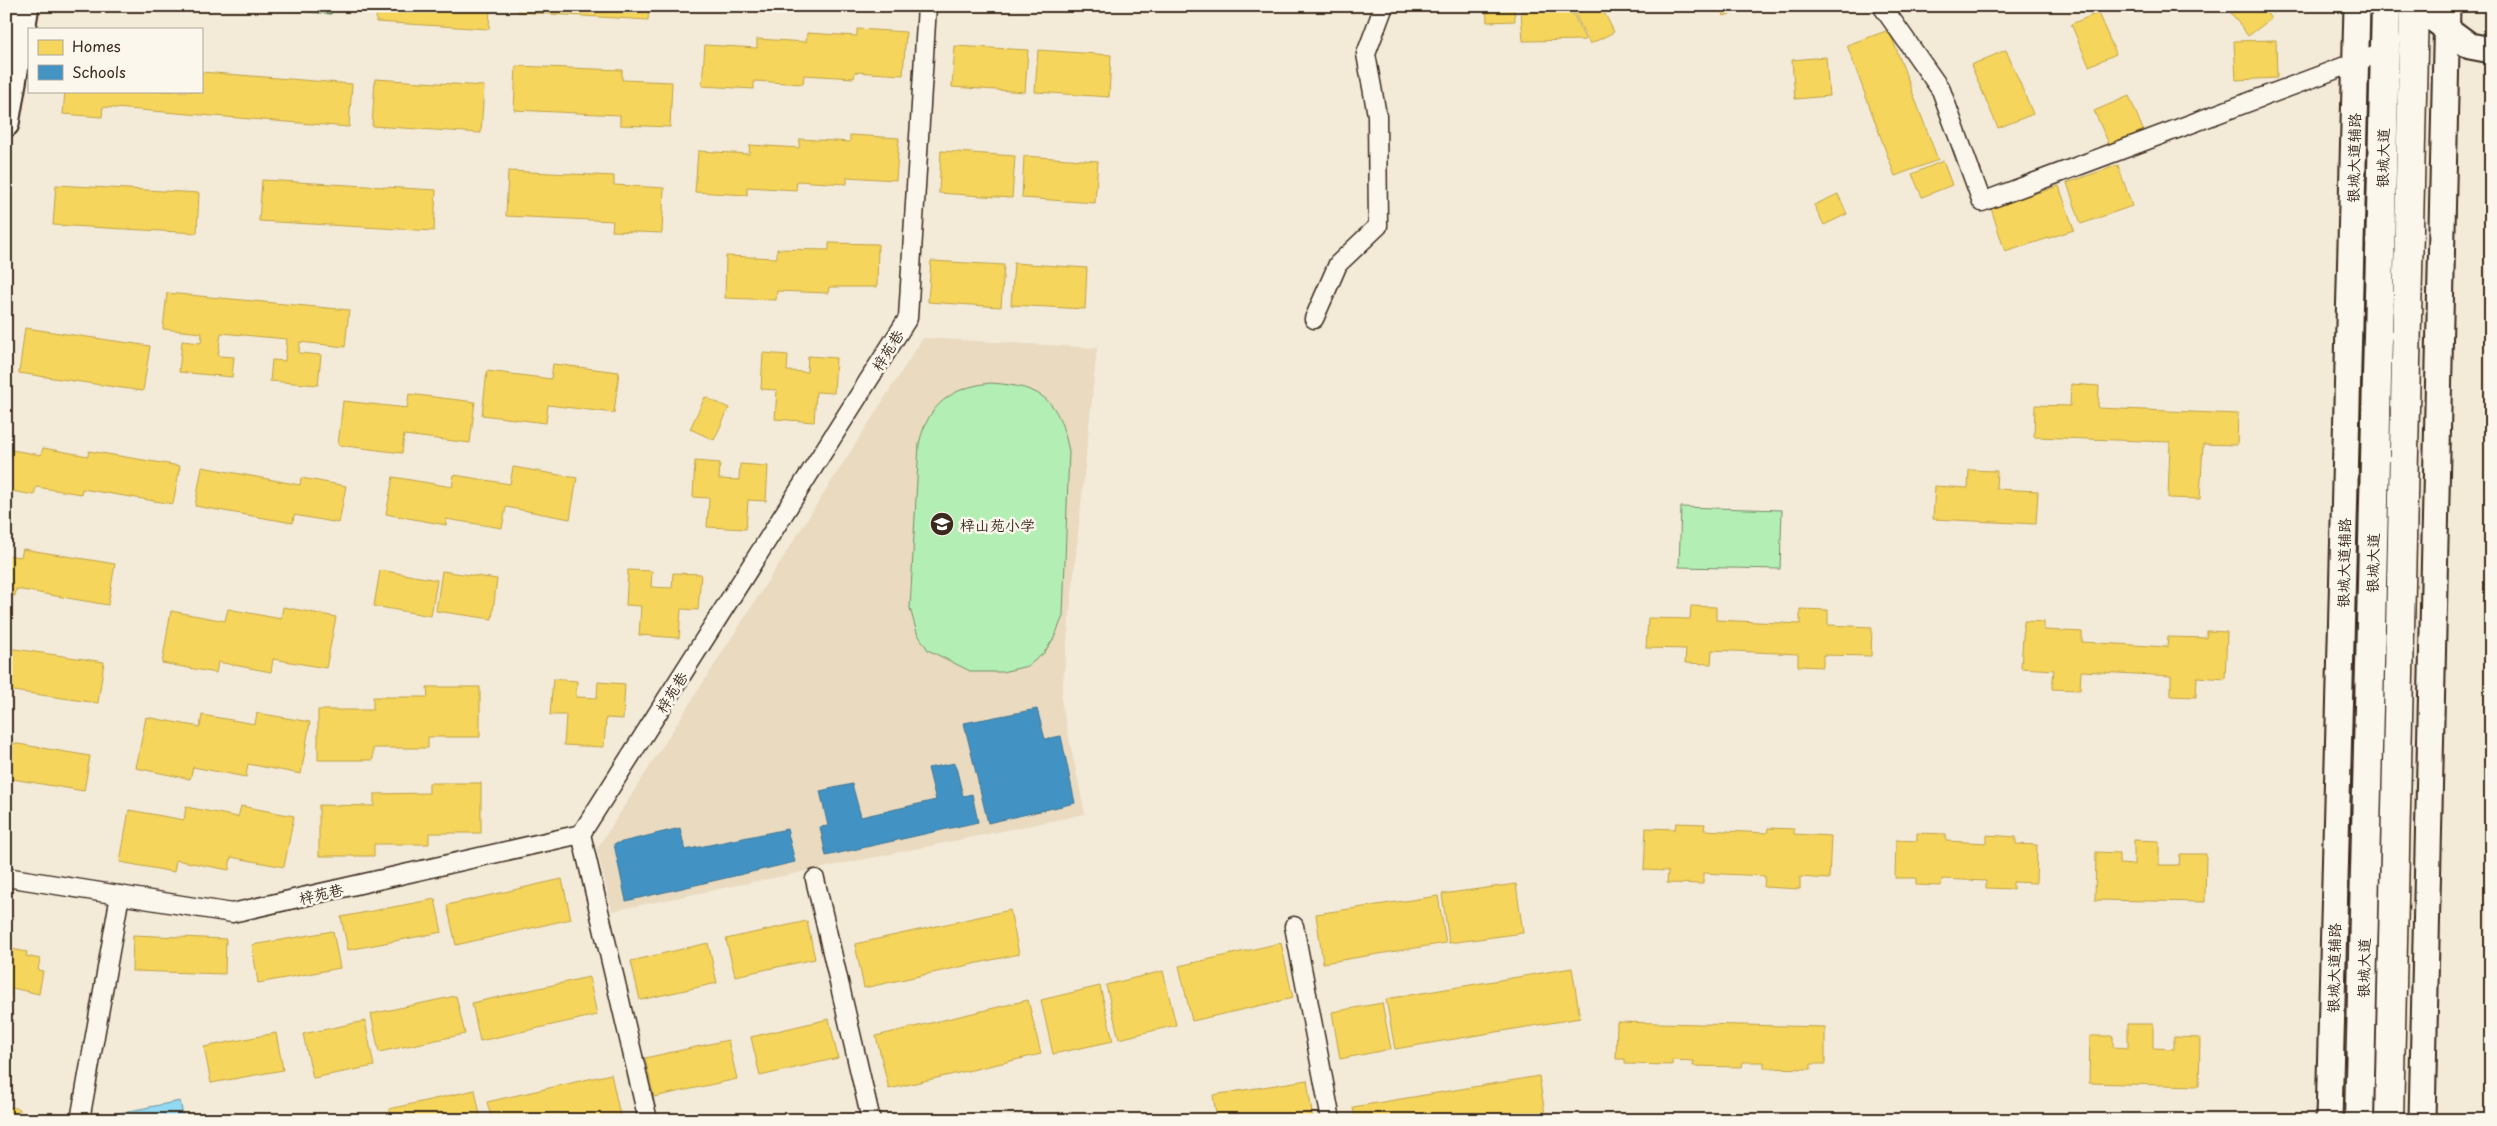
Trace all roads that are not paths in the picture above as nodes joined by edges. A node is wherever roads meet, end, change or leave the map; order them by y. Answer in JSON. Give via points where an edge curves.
{"nodes":[{"id":1,"x":26,"y":6,"type":"edge"},
{"id":2,"x":926,"y":6,"type":"edge"},
{"id":3,"x":1384,"y":6,"type":"edge"},
{"id":4,"x":1882,"y":6,"type":"edge"},
{"id":5,"x":2357,"y":6,"type":"edge"},
{"id":6,"x":2386,"y":6,"type":"edge"},
{"id":7,"x":2415,"y":6,"type":"edge"},
{"id":8,"x":2446,"y":17,"type":"edge"},
{"id":9,"x":2491,"y":50,"type":"edge"},
{"id":10,"x":2385,"y":51,"type":"junction"},
{"id":11,"x":2355,"y":62,"type":"junction"},
{"id":12,"x":6,"y":124,"type":"edge"},
{"id":13,"x":1314,"y":319,"type":"dead end"},
{"id":14,"x":581,"y":834,"type":"junction"},
{"id":15,"x":6,"y":877,"type":"edge"},
{"id":16,"x":816,"y":879,"type":"dead end"},
{"id":17,"x":120,"y":895,"type":"junction"},
{"id":18,"x":1294,"y":926,"type":"dead end"},
{"id":19,"x":2398,"y":1119,"type":"edge"},
{"id":20,"x":80,"y":1120,"type":"edge"},
{"id":21,"x":648,"y":1120,"type":"edge"},
{"id":22,"x":871,"y":1120,"type":"edge"},
{"id":23,"x":1331,"y":1120,"type":"edge"},
{"id":24,"x":2329,"y":1120,"type":"edge"},
{"id":25,"x":2359,"y":1120,"type":"edge"},
{"id":26,"x":2422,"y":1120,"type":"edge"}],
"edges":[{"from":1,"to":12,"type":"street"},
{"from":2,"to":14,"type":"street","name":"梓苑巷","via":[[908,318]]},
{"from":3,"to":13,"type":"street","via":[[1366,54],[1378,116],[1378,226],[1338,264]]},
{"from":4,"to":11,"type":"street","via":[[1941,90],[1982,202]]},
{"from":5,"to":11,"type":"street","name":"银城大道辅路"},
{"from":6,"to":10,"type":"main road","name":"银城大道"},
{"from":7,"to":8,"type":"street"},
{"from":7,"to":19,"type":"main road","name":"银城大道"},
{"from":8,"to":9,"type":"street","via":[[2470,46]]},
{"from":8,"to":26,"type":"street"},
{"from":10,"to":11,"type":"street"},
{"from":10,"to":25,"type":"main road","name":"银城大道"},
{"from":11,"to":24,"type":"street","name":"银城大道辅路"},
{"from":14,"to":17,"type":"street","name":"梓苑巷","via":[[232,913]]},
{"from":14,"to":21,"type":"street"},
{"from":15,"to":17,"type":"street","name":"梓苑巷"},
{"from":16,"to":22,"type":"street"},
{"from":17,"to":20,"type":"street"},
{"from":18,"to":23,"type":"street"}]}
